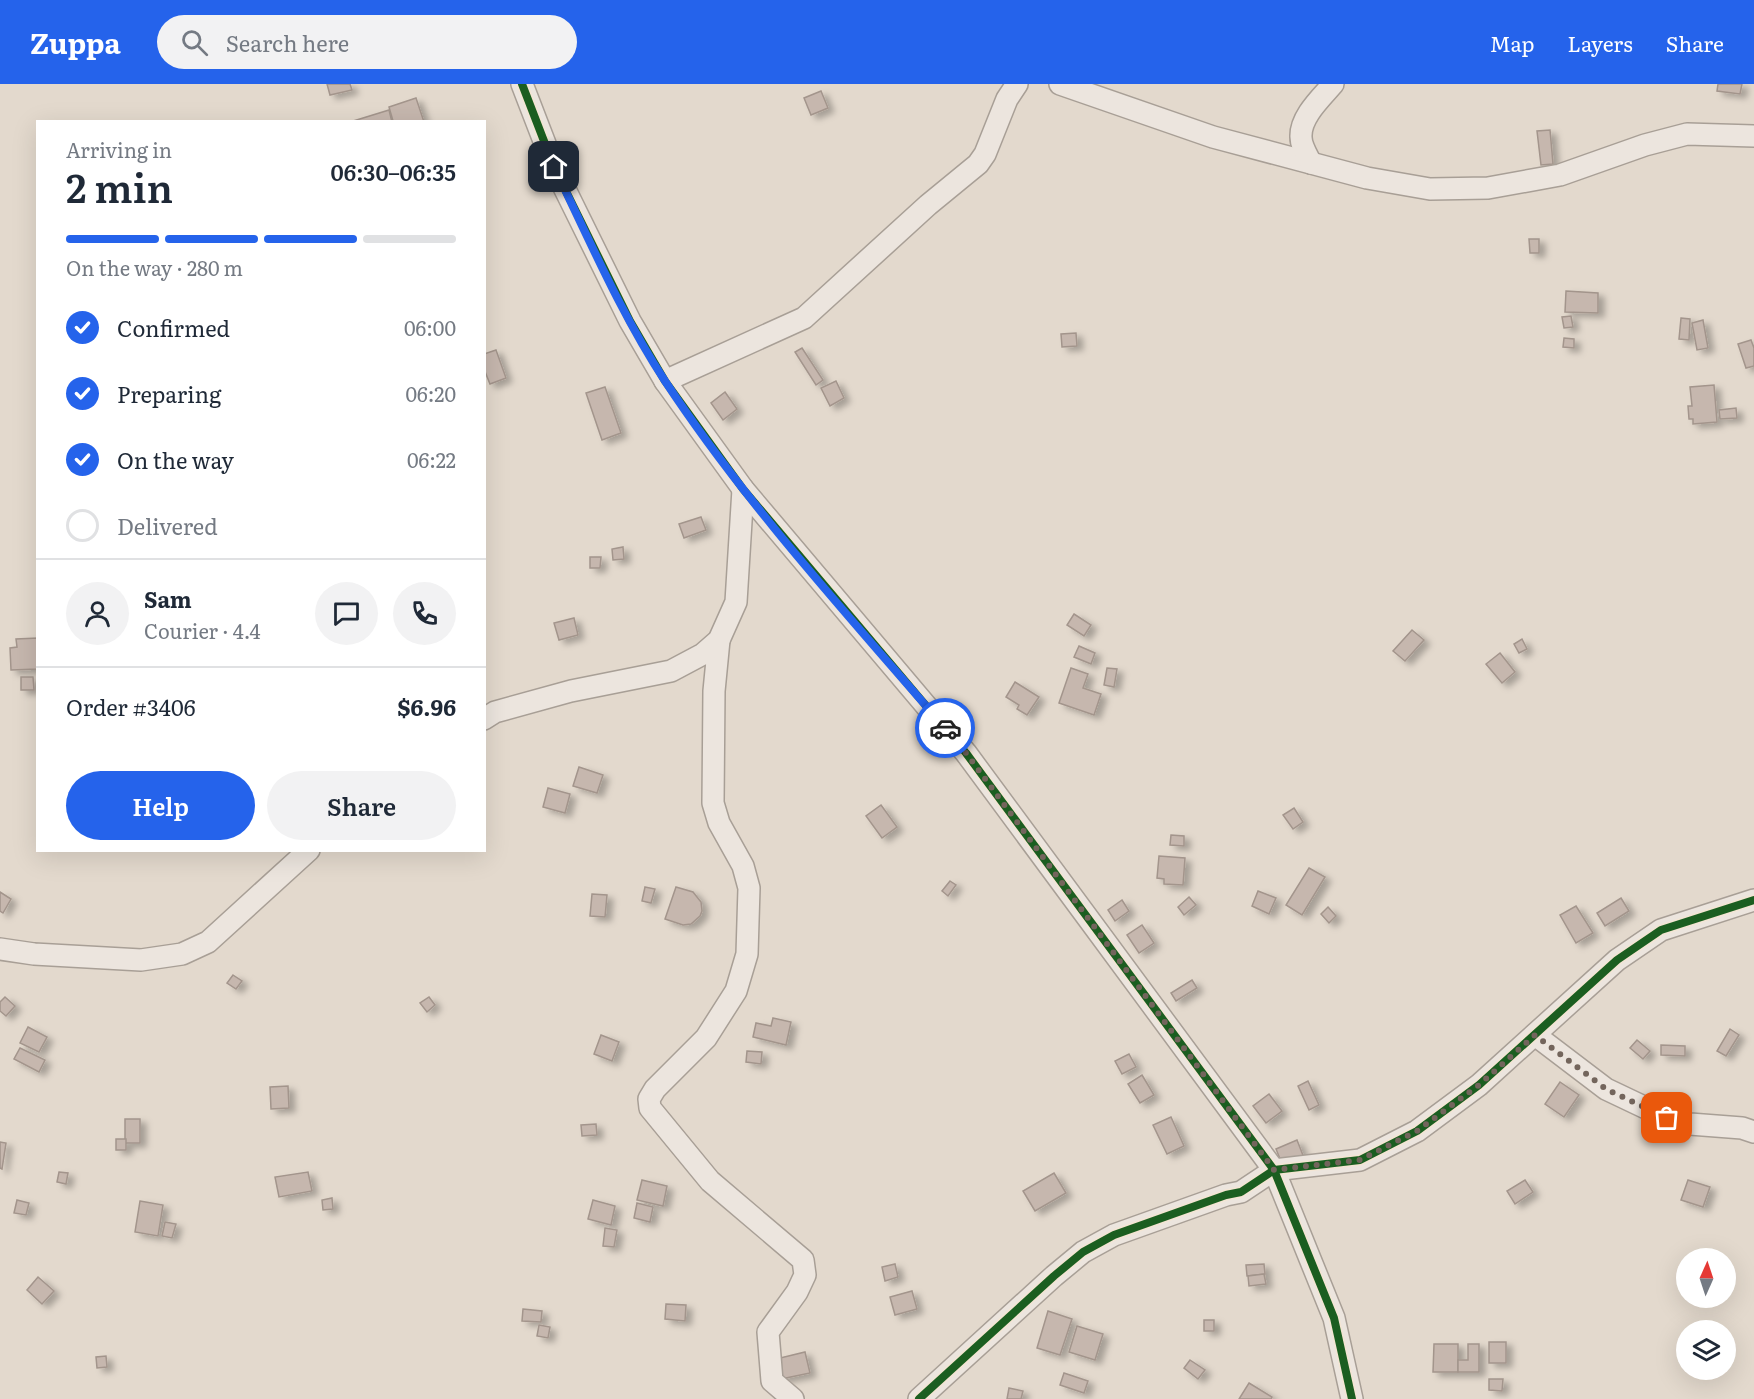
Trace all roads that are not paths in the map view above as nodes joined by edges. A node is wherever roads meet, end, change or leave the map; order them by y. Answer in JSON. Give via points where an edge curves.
{"nodes":[{"id":1,"x":522,"y":84,"type":"edge"},
{"id":2,"x":1017,"y":84,"type":"edge"},
{"id":3,"x":1060,"y":84,"type":"edge"},
{"id":4,"x":1333,"y":84,"type":"edge"},
{"id":5,"x":1754,"y":136,"type":"edge"},
{"id":6,"x":1311,"y":163,"type":"junction"},
{"id":7,"x":665,"y":381,"type":"junction"},
{"id":8,"x":742,"y":489,"type":"junction"},
{"id":9,"x":719,"y":640,"type":"junction"},
{"id":10,"x":486,"y":718,"type":"edge"},
{"id":11,"x":307,"y":852,"type":"edge"},
{"id":12,"x":1754,"y":900,"type":"edge"},
{"id":13,"x":0,"y":948,"type":"edge"},
{"id":14,"x":1535,"y":1035,"type":"junction"},
{"id":15,"x":1754,"y":1132,"type":"edge"},
{"id":16,"x":1274,"y":1170,"type":"junction"},
{"id":17,"x":793,"y":1399,"type":"edge"},
{"id":18,"x":919,"y":1399,"type":"edge"},
{"id":19,"x":1352,"y":1399,"type":"edge"}],
"edges":[{"from":1,"to":7,"type":"street","via":[[554,167],[630,321]]},
{"from":2,"to":7,"type":"street","via":[[978,164],[804,318]]},
{"from":3,"to":6,"type":"street","via":[[1212,137]]},
{"from":4,"to":6,"type":"street","via":[[1310,112],[1302,130],[1300,138]]},
{"from":5,"to":6,"type":"street","via":[[1686,134],[1560,175],[1488,188],[1430,189]]},
{"from":7,"to":8,"type":"street"},
{"from":8,"to":9,"type":"street","via":[[736,602]]},
{"from":8,"to":16,"type":"street","via":[[966,753]]},
{"from":9,"to":10,"type":"street","via":[[703,654],[671,671],[571,691]]},
{"from":9,"to":17,"type":"street","via":[[714,691],[713,803],[719,824],[743,866],[749,888],[747,954],[735,990],[706,1038],[649,1099],[650,1108],[710,1181],[803,1260],[805,1275],[797,1292],[768,1332],[772,1381]]},
{"from":11,"to":13,"type":"street","via":[[208,942],[182,954],[141,960],[34,954]]},
{"from":12,"to":14,"type":"street","via":[[1661,930],[1617,960]]},
{"from":14,"to":15,"type":"street","via":[[1606,1089],[1667,1118]]},
{"from":14,"to":16,"type":"street","via":[[1479,1085],[1417,1131],[1360,1160]]},
{"from":16,"to":18,"type":"street","via":[[1241,1192],[1114,1235],[1083,1252]]},
{"from":16,"to":19,"type":"street","via":[[1334,1318]]}]}
